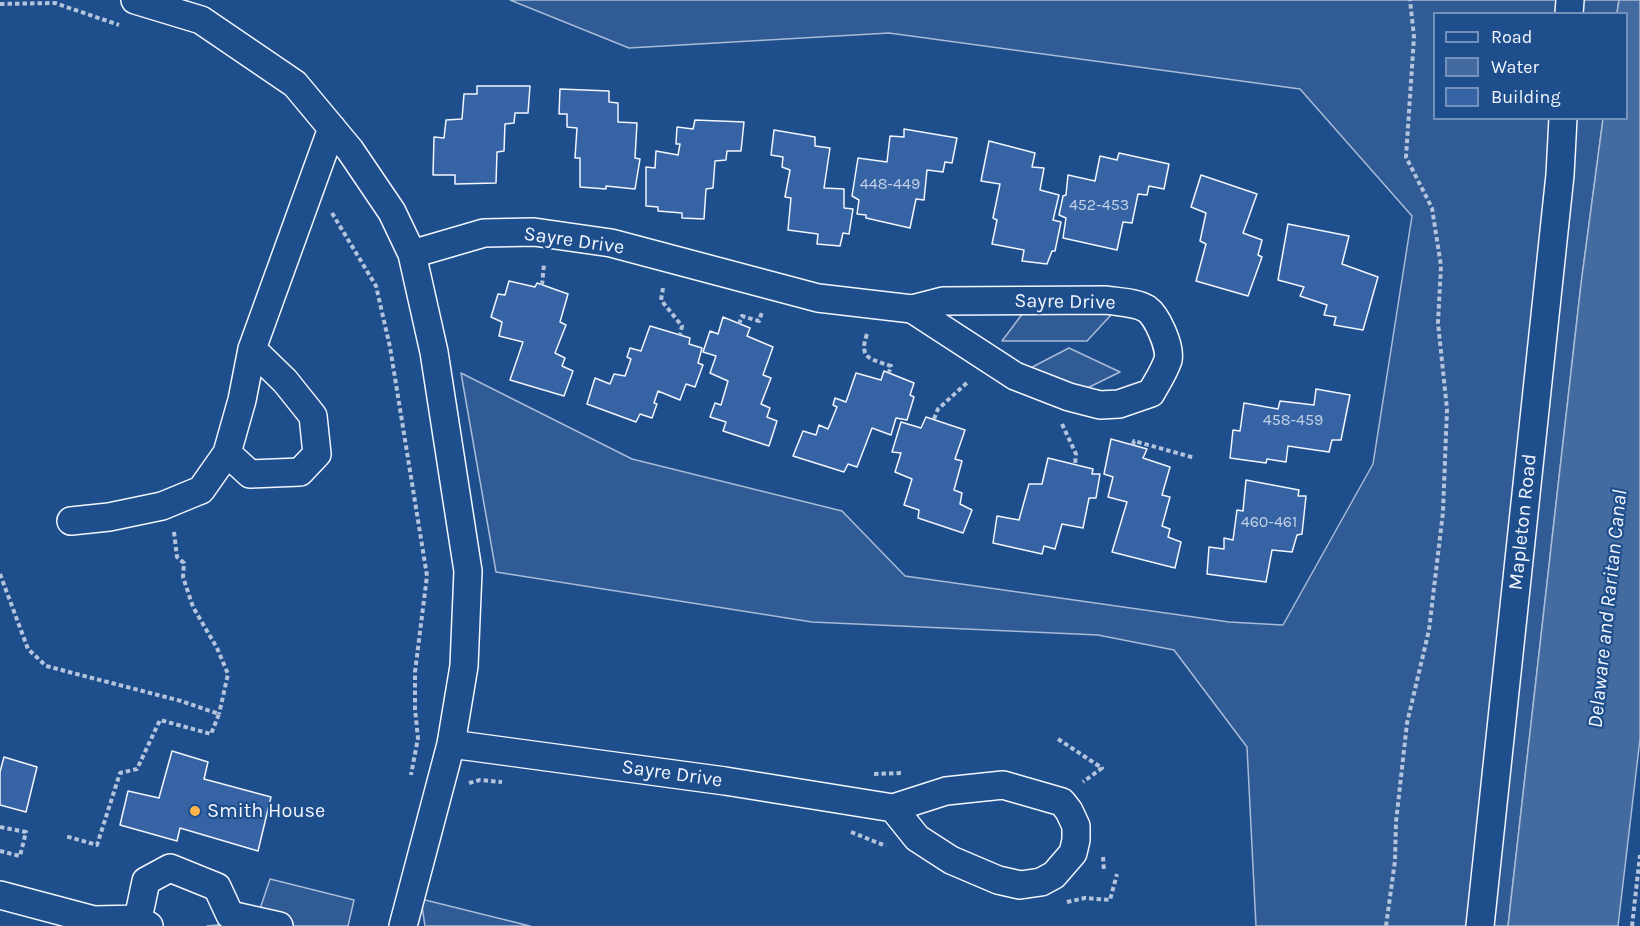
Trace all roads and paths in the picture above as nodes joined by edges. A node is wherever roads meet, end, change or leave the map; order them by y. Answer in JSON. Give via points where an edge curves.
{"nodes":[{"id":1,"x":135,"y":0,"type":"edge"},
{"id":2,"x":1410,"y":0,"type":"edge"},
{"id":3,"x":1563,"y":120,"type":"edge"},
{"id":4,"x":332,"y":128,"type":"junction"},
{"id":5,"x":412,"y":254,"type":"junction"},
{"id":6,"x":544,"y":264,"type":"dead end"},
{"id":7,"x":542,"y":285,"type":"dead end"},
{"id":8,"x":663,"y":288,"type":"dead end"},
{"id":9,"x":763,"y":309,"type":"dead end"},
{"id":10,"x":912,"y":309,"type":"junction"},
{"id":11,"x":740,"y":324,"type":"dead end"},
{"id":12,"x":867,"y":334,"type":"dead end"},
{"id":13,"x":680,"y":335,"type":"dead end"},
{"id":14,"x":252,"y":348,"type":"junction"},
{"id":15,"x":889,"y":372,"type":"dead end"},
{"id":16,"x":974,"y":376,"type":"dead end"},
{"id":17,"x":1062,"y":414,"type":"dead end"},
{"id":18,"x":934,"y":419,"type":"dead end"},
{"id":19,"x":1133,"y":445,"type":"dead end"},
{"id":20,"x":227,"y":453,"type":"junction"},
{"id":21,"x":1196,"y":458,"type":"dead end"},
{"id":22,"x":1075,"y":464,"type":"dead end"},
{"id":23,"x":71,"y":521,"type":"dead end"},
{"id":24,"x":0,"y":574,"type":"edge"},
{"id":25,"x":451,"y":744,"type":"junction"},
{"id":26,"x":893,"y":808,"type":"junction"},
{"id":27,"x":0,"y":827,"type":"edge"},
{"id":28,"x":65,"y":836,"type":"dead end"},
{"id":29,"x":0,"y":851,"type":"edge"},
{"id":30,"x":1640,"y":855,"type":"edge"},
{"id":31,"x":0,"y":895,"type":"edge"},
{"id":32,"x":225,"y":921,"type":"edge"},
{"id":33,"x":144,"y":922,"type":"edge"},
{"id":34,"x":279,"y":926,"type":"edge"},
{"id":35,"x":402,"y":926,"type":"edge"},
{"id":36,"x":1386,"y":926,"type":"edge"},
{"id":37,"x":1480,"y":926,"type":"edge"},
{"id":38,"x":1632,"y":926,"type":"edge"}],
"edges":[{"from":1,"to":4,"type":"street","via":[[201,20],[295,84]]},
{"from":2,"to":36,"type":"path","via":[[1414,37],[1406,157],[1432,208],[1441,266],[1438,323],[1447,410],[1443,512],[1429,630],[1407,723]]},
{"from":3,"to":37,"type":"street","name":"Mapleton Road"},
{"from":4,"to":5,"type":"street","via":[[392,212]]},
{"from":4,"to":14,"type":"street"},
{"from":5,"to":10,"type":"street","name":"Sayre Drive","via":[[484,233],[534,232],[611,243],[818,298]]},
{"from":5,"to":25,"type":"street","via":[[434,352],[468,571],[464,666]]},
{"from":6,"to":7,"type":"path"},
{"from":8,"to":13,"type":"path","via":[[661,300],[682,326]]},
{"from":9,"to":11,"type":"path","via":[[759,321],[742,316]]},
{"from":10,"to":10,"type":"street","name":"Sayre Drive","via":[[1015,376],[1100,405],[1119,404],[1151,393],[1169,357],[1158,322],[1146,309],[1126,303],[943,301]]},
{"from":12,"to":15,"type":"path","via":[[866,355],[891,366]]},
{"from":14,"to":20,"type":"street"},
{"from":14,"to":20,"type":"street","via":[[313,416],[317,454],[300,472],[250,474]]},
{"from":16,"to":18,"type":"path","via":[[938,409]]},
{"from":17,"to":22,"type":"path","via":[[1061,423],[1076,454]]},
{"from":19,"to":21,"type":"path","via":[[1134,441]]},
{"from":20,"to":23,"type":"street","via":[[201,490],[162,506]]},
{"from":24,"to":28,"type":"path","via":[[28,649],[46,666],[219,714],[212,734],[160,720],[137,769],[120,773],[97,844]]},
{"from":25,"to":26,"type":"street","name":"Sayre Drive"},
{"from":25,"to":35,"type":"street"},
{"from":26,"to":26,"type":"street","name":"Sayre Drive","via":[[916,838],[951,860],[1020,885],[1041,882],[1054,874],[1073,853],[1076,840],[1076,826],[1062,802],[1003,785],[946,791]]},
{"from":27,"to":29,"type":"path","via":[[26,832],[20,856]]},
{"from":30,"to":38,"type":"path"},
{"from":31,"to":33,"type":"street","via":[[94,920]]},
{"from":32,"to":33,"type":"street","via":[[217,887],[170,868],[146,880]]},
{"from":32,"to":34,"type":"street"}]}
